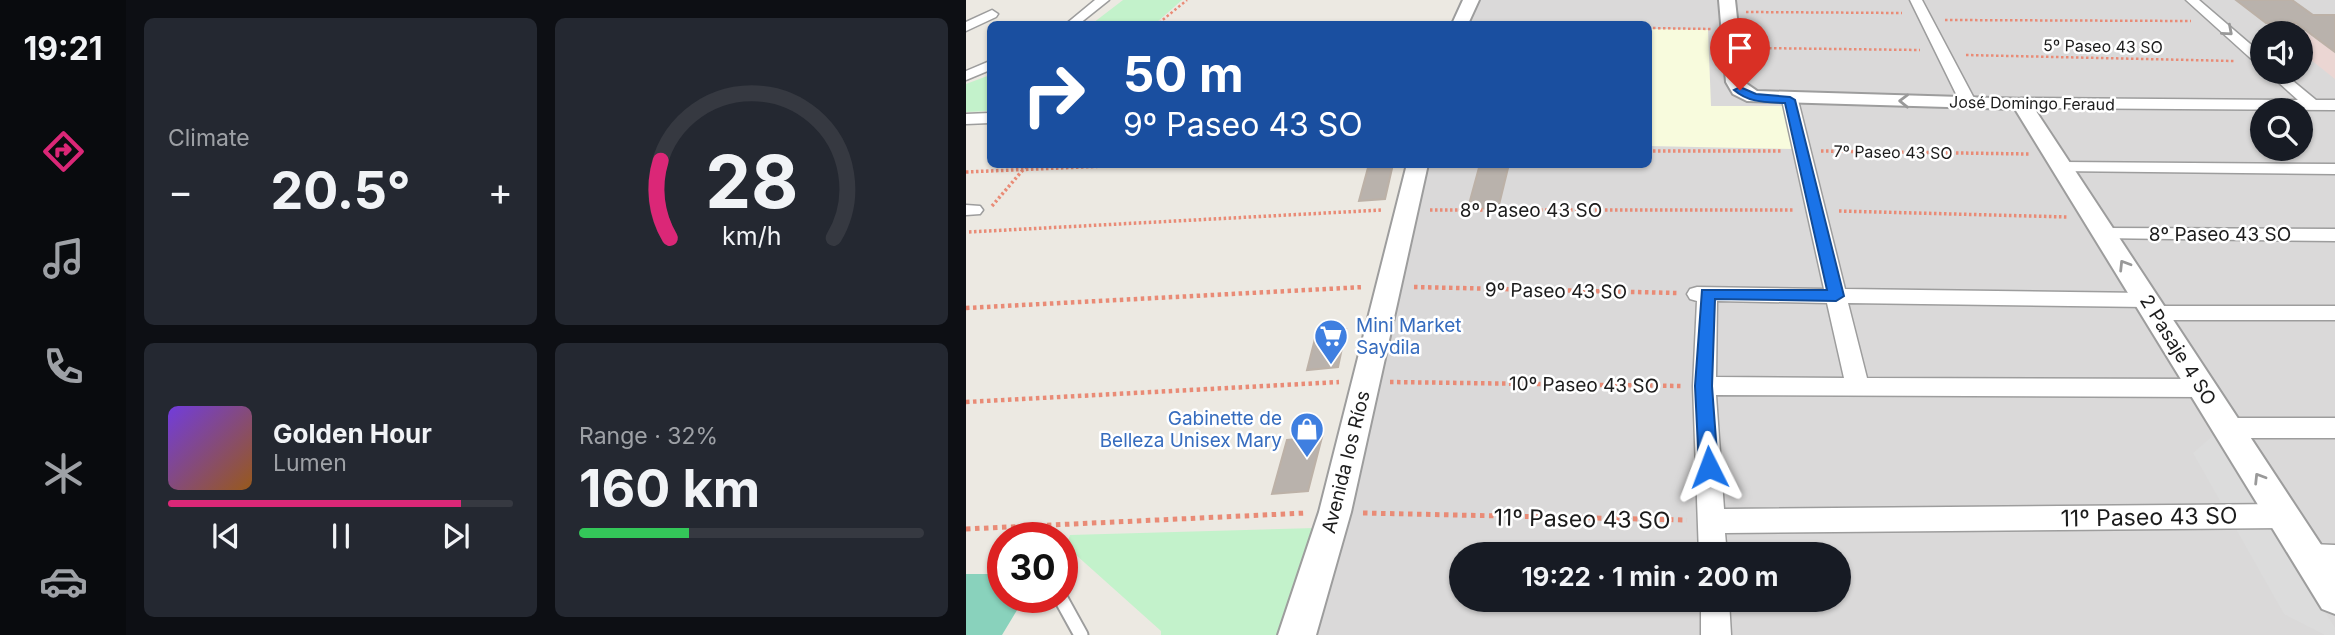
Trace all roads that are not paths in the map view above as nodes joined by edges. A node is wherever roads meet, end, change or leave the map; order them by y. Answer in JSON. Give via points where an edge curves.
{"nodes":[{"id":1,"x":1103,"y":0,"type":"edge"},
{"id":2,"x":1471,"y":0,"type":"edge"},
{"id":3,"x":2192,"y":0,"type":"edge"},
{"id":4,"x":1922,"y":11,"type":"edge"},
{"id":5,"x":992,"y":14,"type":"dead end"},
{"id":6,"x":1728,"y":14,"type":"edge"},
{"id":7,"x":1076,"y":21,"type":"edge"},
{"id":8,"x":1461,"y":21,"type":"edge"},
{"id":9,"x":966,"y":27,"type":"edge"},
{"id":10,"x":2250,"y":51,"type":"edge"},
{"id":11,"x":987,"y":66,"type":"edge"},
{"id":12,"x":968,"y":74,"type":"edge"},
{"id":13,"x":2288,"y":84,"type":"edge"},
{"id":14,"x":2304,"y":98,"type":"edge"},
{"id":15,"x":1790,"y":100,"type":"junction"},
{"id":16,"x":1968,"y":102,"type":"junction"},
{"id":17,"x":2021,"y":103,"type":"junction"},
{"id":18,"x":2250,"y":105,"type":"edge"},
{"id":19,"x":2313,"y":105,"type":"edge"},
{"id":20,"x":2335,"y":105,"type":"edge"},
{"id":21,"x":987,"y":118,"type":"edge"},
{"id":22,"x":966,"y":119,"type":"edge"},
{"id":23,"x":2058,"y":160,"type":"junction"},
{"id":24,"x":1417,"y":168,"type":"edge"},
{"id":25,"x":2335,"y":169,"type":"edge"},
{"id":26,"x":1408,"y":210,"type":"joint"},
{"id":27,"x":2099,"y":225,"type":"junction"},
{"id":28,"x":2335,"y":235,"type":"edge"},
{"id":29,"x":1836,"y":296,"type":"junction"},
{"id":30,"x":2150,"y":306,"type":"junction"},
{"id":31,"x":2335,"y":313,"type":"edge"},
{"id":32,"x":1857,"y":385,"type":"junction"},
{"id":33,"x":1704,"y":386,"type":"junction"},
{"id":34,"x":2202,"y":388,"type":"junction"},
{"id":35,"x":2227,"y":428,"type":"junction"},
{"id":36,"x":2335,"y":428,"type":"edge"},
{"id":37,"x":2283,"y":516,"type":"junction"},
{"id":38,"x":1712,"y":521,"type":"junction"},
{"id":39,"x":1713,"y":542,"type":"edge"},
{"id":40,"x":2322,"y":557,"type":"edge"},
{"id":41,"x":2335,"y":597,"type":"edge"},
{"id":42,"x":1715,"y":612,"type":"edge"},
{"id":43,"x":1069,"y":613,"type":"edge"},
{"id":44,"x":1081,"y":635,"type":"edge"},
{"id":45,"x":1297,"y":635,"type":"edge"},
{"id":46,"x":1716,"y":635,"type":"edge"}],
"edges":[{"from":1,"to":7,"type":"street"},
{"from":2,"to":8,"type":"street"},
{"from":3,"to":10,"type":"street","one_way":true},
{"from":4,"to":16,"type":"street"},
{"from":5,"to":9,"type":"street"},
{"from":6,"to":15,"type":"street","name":"José Domingo Feraud","via":[[1735,82],[1740,90],[1754,97]]},
{"from":11,"to":12,"type":"street"},
{"from":13,"to":14,"type":"street"},
{"from":16,"to":15,"type":"street","name":"José Domingo Feraud","one_way":true},
{"from":15,"to":29,"type":"street"},
{"from":16,"to":17,"type":"street","name":"José Domingo Feraud"},
{"from":17,"to":18,"type":"street","name":"José Domingo Feraud"},
{"from":17,"to":23,"type":"street","name":"2 Pasaje 4 SO"},
{"from":19,"to":20,"type":"street","name":"José Domingo Feraud"},
{"from":21,"to":22,"type":"street"},
{"from":23,"to":25,"type":"street"},
{"from":23,"to":27,"type":"street","name":"2 Pasaje 4 SO"},
{"from":24,"to":26,"type":"street","name":"Avenida los Ríos"},
{"from":26,"to":45,"type":"street","name":"Avenida los Ríos","via":[[1335,512]]},
{"from":27,"to":28,"type":"street","name":"8º Paseo 43 SO"},
{"from":30,"to":27,"type":"street","name":"2 Pasaje 4 SO","one_way":true},
{"from":29,"to":30,"type":"street"},
{"from":29,"to":32,"type":"street"},
{"from":29,"to":33,"type":"street","via":[[1702,294]]},
{"from":30,"to":31,"type":"street"},
{"from":30,"to":34,"type":"street","name":"2 Pasaje 4 SO"},
{"from":32,"to":33,"type":"street"},
{"from":32,"to":34,"type":"street"},
{"from":33,"to":38,"type":"street"},
{"from":34,"to":35,"type":"street","name":"2 Pasaje 4 SO"},
{"from":35,"to":36,"type":"street"},
{"from":37,"to":35,"type":"street","name":"2 Pasaje 4 SO","one_way":true},
{"from":37,"to":38,"type":"street","name":"11º Paseo 43 SO"},
{"from":37,"to":40,"type":"street","name":"2 Pasaje 4 SO"},
{"from":38,"to":39,"type":"street"},
{"from":40,"to":41,"type":"street","name":"2 Pasaje 4 SO"},
{"from":42,"to":46,"type":"street"},
{"from":43,"to":44,"type":"lane"}]}
